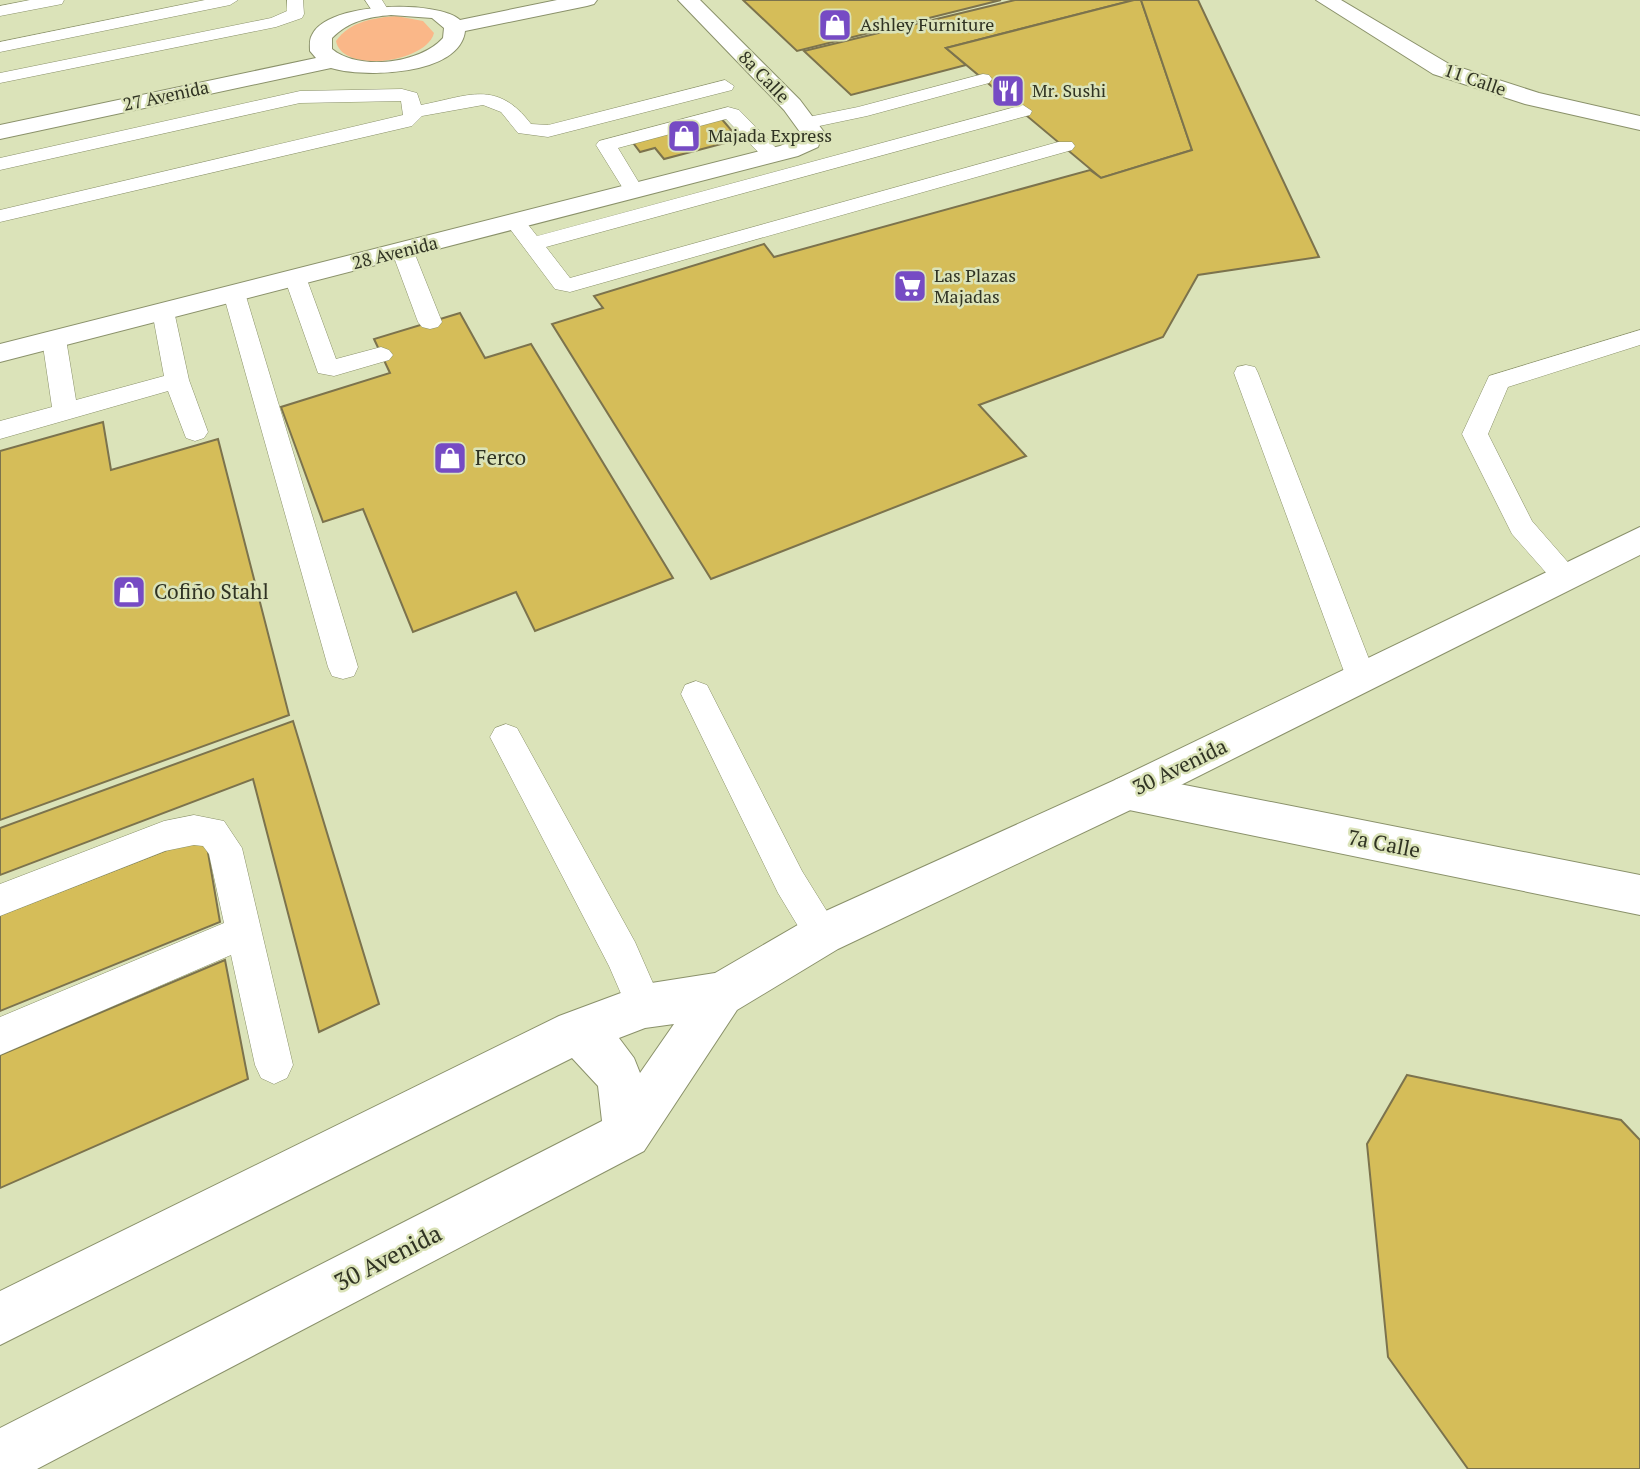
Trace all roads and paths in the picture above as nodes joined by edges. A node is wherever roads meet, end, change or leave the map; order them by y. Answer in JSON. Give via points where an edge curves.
{"nodes":[{"id":1,"x":57,"y":0,"type":"edge"},
{"id":2,"x":230,"y":0,"type":"edge"},
{"id":3,"x":295,"y":0,"type":"edge"},
{"id":4,"x":558,"y":0,"type":"edge"},
{"id":5,"x":587,"y":0,"type":"edge"},
{"id":6,"x":688,"y":0,"type":"edge"},
{"id":7,"x":1326,"y":0,"type":"edge"},
{"id":8,"x":376,"y":4,"type":"edge"},
{"id":9,"x":0,"y":11,"type":"edge"},
{"id":10,"x":453,"y":25,"type":"junction"},
{"id":11,"x":0,"y":47,"type":"edge"},
{"id":12,"x":326,"y":52,"type":"junction"},
{"id":13,"x":0,"y":78,"type":"edge"},
{"id":14,"x":983,"y":79,"type":"dead end"},
{"id":15,"x":217,"y":85,"type":"junction"},
{"id":16,"x":725,"y":86,"type":"dead end"},
{"id":17,"x":53,"y":99,"type":"dead end"},
{"id":18,"x":1023,"y":111,"type":"dead end"},
{"id":19,"x":413,"y":112,"type":"junction"},
{"id":20,"x":860,"y":113,"type":"junction"},
{"id":21,"x":223,"y":114,"type":"junction"},
{"id":22,"x":805,"y":123,"type":"junction"},
{"id":23,"x":1640,"y":123,"type":"edge"},
{"id":24,"x":0,"y":132,"type":"edge"},
{"id":25,"x":892,"y":146,"type":"junction"},
{"id":26,"x":1065,"y":146,"type":"dead end"},
{"id":27,"x":780,"y":153,"type":"junction"},
{"id":28,"x":241,"y":160,"type":"junction"},
{"id":29,"x":0,"y":164,"type":"edge"},
{"id":30,"x":634,"y":191,"type":"junction"},
{"id":31,"x":0,"y":216,"type":"edge"},
{"id":32,"x":515,"y":221,"type":"junction"},
{"id":33,"x":533,"y":244,"type":"junction"},
{"id":34,"x":403,"y":252,"type":"junction"},
{"id":35,"x":295,"y":277,"type":"junction"},
{"id":36,"x":234,"y":293,"type":"junction"},
{"id":37,"x":163,"y":311,"type":"junction"},
{"id":38,"x":430,"y":322,"type":"dead end"},
{"id":39,"x":1639,"y":338,"type":"edge"},
{"id":40,"x":54,"y":339,"type":"junction"},
{"id":41,"x":0,"y":353,"type":"edge"},
{"id":42,"x":381,"y":355,"type":"dead end"},
{"id":43,"x":1246,"y":373,"type":"dead end"},
{"id":44,"x":177,"y":380,"type":"junction"},
{"id":45,"x":65,"y":412,"type":"junction"},
{"id":46,"x":0,"y":430,"type":"edge"},
{"id":47,"x":195,"y":432,"type":"dead end"},
{"id":48,"x":1640,"y":540,"type":"edge"},
{"id":49,"x":1566,"y":576,"type":"junction"},
{"id":50,"x":343,"y":667,"type":"dead end"},
{"id":51,"x":1361,"y":677,"type":"junction"},
{"id":52,"x":696,"y":694,"type":"dead end"},
{"id":53,"x":506,"y":737,"type":"dead end"},
{"id":54,"x":1129,"y":792,"type":"junction"},
{"id":55,"x":1640,"y":895,"type":"edge"},
{"id":56,"x":0,"y":900,"type":"edge"},
{"id":57,"x":244,"y":932,"type":"junction"},
{"id":58,"x":823,"y":934,"type":"junction"},
{"id":59,"x":721,"y":995,"type":"junction"},
{"id":60,"x":645,"y":1006,"type":"junction"},
{"id":61,"x":575,"y":1032,"type":"junction"},
{"id":62,"x":0,"y":1036,"type":"edge"},
{"id":63,"x":274,"y":1065,"type":"dead end"},
{"id":64,"x":627,"y":1134,"type":"junction"},
{"id":65,"x":0,"y":1319,"type":"edge"},
{"id":66,"x":0,"y":1458,"type":"edge"}],
"edges":[{"from":1,"to":9,"type":"lane"},
{"from":2,"to":11,"type":"lane"},
{"from":3,"to":13,"type":"lane","via":[[296,14],[276,22]]},
{"from":4,"to":10,"type":"street"},
{"from":5,"to":10,"type":"street"},
{"from":6,"to":22,"type":"street","name":"8a Calle"},
{"from":7,"to":23,"type":"street","name":"11 Calle","via":[[1441,69],[1533,99]]},
{"from":8,"to":10,"type":"street","via":[[424,8]]},
{"from":8,"to":12,"type":"street","via":[[333,25],[321,37]]},
{"from":10,"to":12,"type":"street","via":[[455,33],[447,45],[406,65],[364,68]]},
{"from":12,"to":15,"type":"street","name":"27 Avenida"},
{"from":12,"to":17,"type":"street","name":"27 Avenida"},
{"from":14,"to":20,"type":"lane"},
{"from":15,"to":21,"type":"lane"},
{"from":15,"to":24,"type":"street","name":"27 Avenida"},
{"from":16,"to":19,"type":"lane","via":[[548,131],[526,130],[504,103],[493,100]]},
{"from":18,"to":25,"type":"lane"},
{"from":19,"to":21,"type":"lane","via":[[410,97],[387,93],[300,97]]},
{"from":19,"to":28,"type":"lane","via":[[405,122]]},
{"from":20,"to":22,"type":"lane"},
{"from":20,"to":25,"type":"lane"},
{"from":21,"to":28,"type":"lane"},
{"from":21,"to":29,"type":"lane"},
{"from":22,"to":27,"type":"street","name":"8a Calle","via":[[812,140]]},
{"from":25,"to":33,"type":"lane"},
{"from":26,"to":33,"type":"lane","via":[[579,283],[563,284]]},
{"from":27,"to":30,"type":"street","name":"28 Avenida"},
{"from":27,"to":30,"type":"lane","via":[[728,113],[606,145]]},
{"from":28,"to":31,"type":"lane"},
{"from":30,"to":32,"type":"street","name":"28 Avenida"},
{"from":32,"to":33,"type":"lane"},
{"from":32,"to":34,"type":"street","name":"28 Avenida"},
{"from":34,"to":35,"type":"street","name":"28 Avenida"},
{"from":34,"to":38,"type":"lane"},
{"from":35,"to":36,"type":"street","name":"28 Avenida"},
{"from":35,"to":42,"type":"lane","via":[[327,367]]},
{"from":36,"to":37,"type":"street","name":"28 Avenida"},
{"from":36,"to":50,"type":"lane"},
{"from":37,"to":40,"type":"street","name":"28 Avenida"},
{"from":37,"to":44,"type":"lane"},
{"from":39,"to":49,"type":"lane","via":[[1498,382],[1475,434],[1522,527]]},
{"from":40,"to":41,"type":"street","name":"28 Avenida"},
{"from":40,"to":45,"type":"lane"},
{"from":43,"to":51,"type":"lane"},
{"from":44,"to":45,"type":"lane"},
{"from":44,"to":47,"type":"lane"},
{"from":45,"to":46,"type":"lane"},
{"from":48,"to":49,"type":"street","name":"30 Avenida"},
{"from":49,"to":51,"type":"street","name":"30 Avenida"},
{"from":51,"to":54,"type":"street","name":"30 Avenida"},
{"from":52,"to":58,"type":"lane","via":[[790,882]]},
{"from":53,"to":60,"type":"lane"},
{"from":54,"to":55,"type":"street","name":"7a Calle"},
{"from":54,"to":58,"type":"street","name":"30 Avenida"},
{"from":56,"to":57,"type":"lane","via":[[164,836],[212,832],[225,848]]},
{"from":57,"to":62,"type":"lane"},
{"from":57,"to":63,"type":"lane"},
{"from":58,"to":59,"type":"street","name":"30 Avenida"},
{"from":59,"to":60,"type":"street","name":"30 Avenida"},
{"from":59,"to":64,"type":"street","name":"30 Avenida"},
{"from":60,"to":61,"type":"street","name":"30 Avenida"},
{"from":61,"to":64,"type":"street","via":[[618,1070]]},
{"from":61,"to":65,"type":"street","name":"30 Avenida"},
{"from":64,"to":66,"type":"street","name":"30 Avenida"}]}
